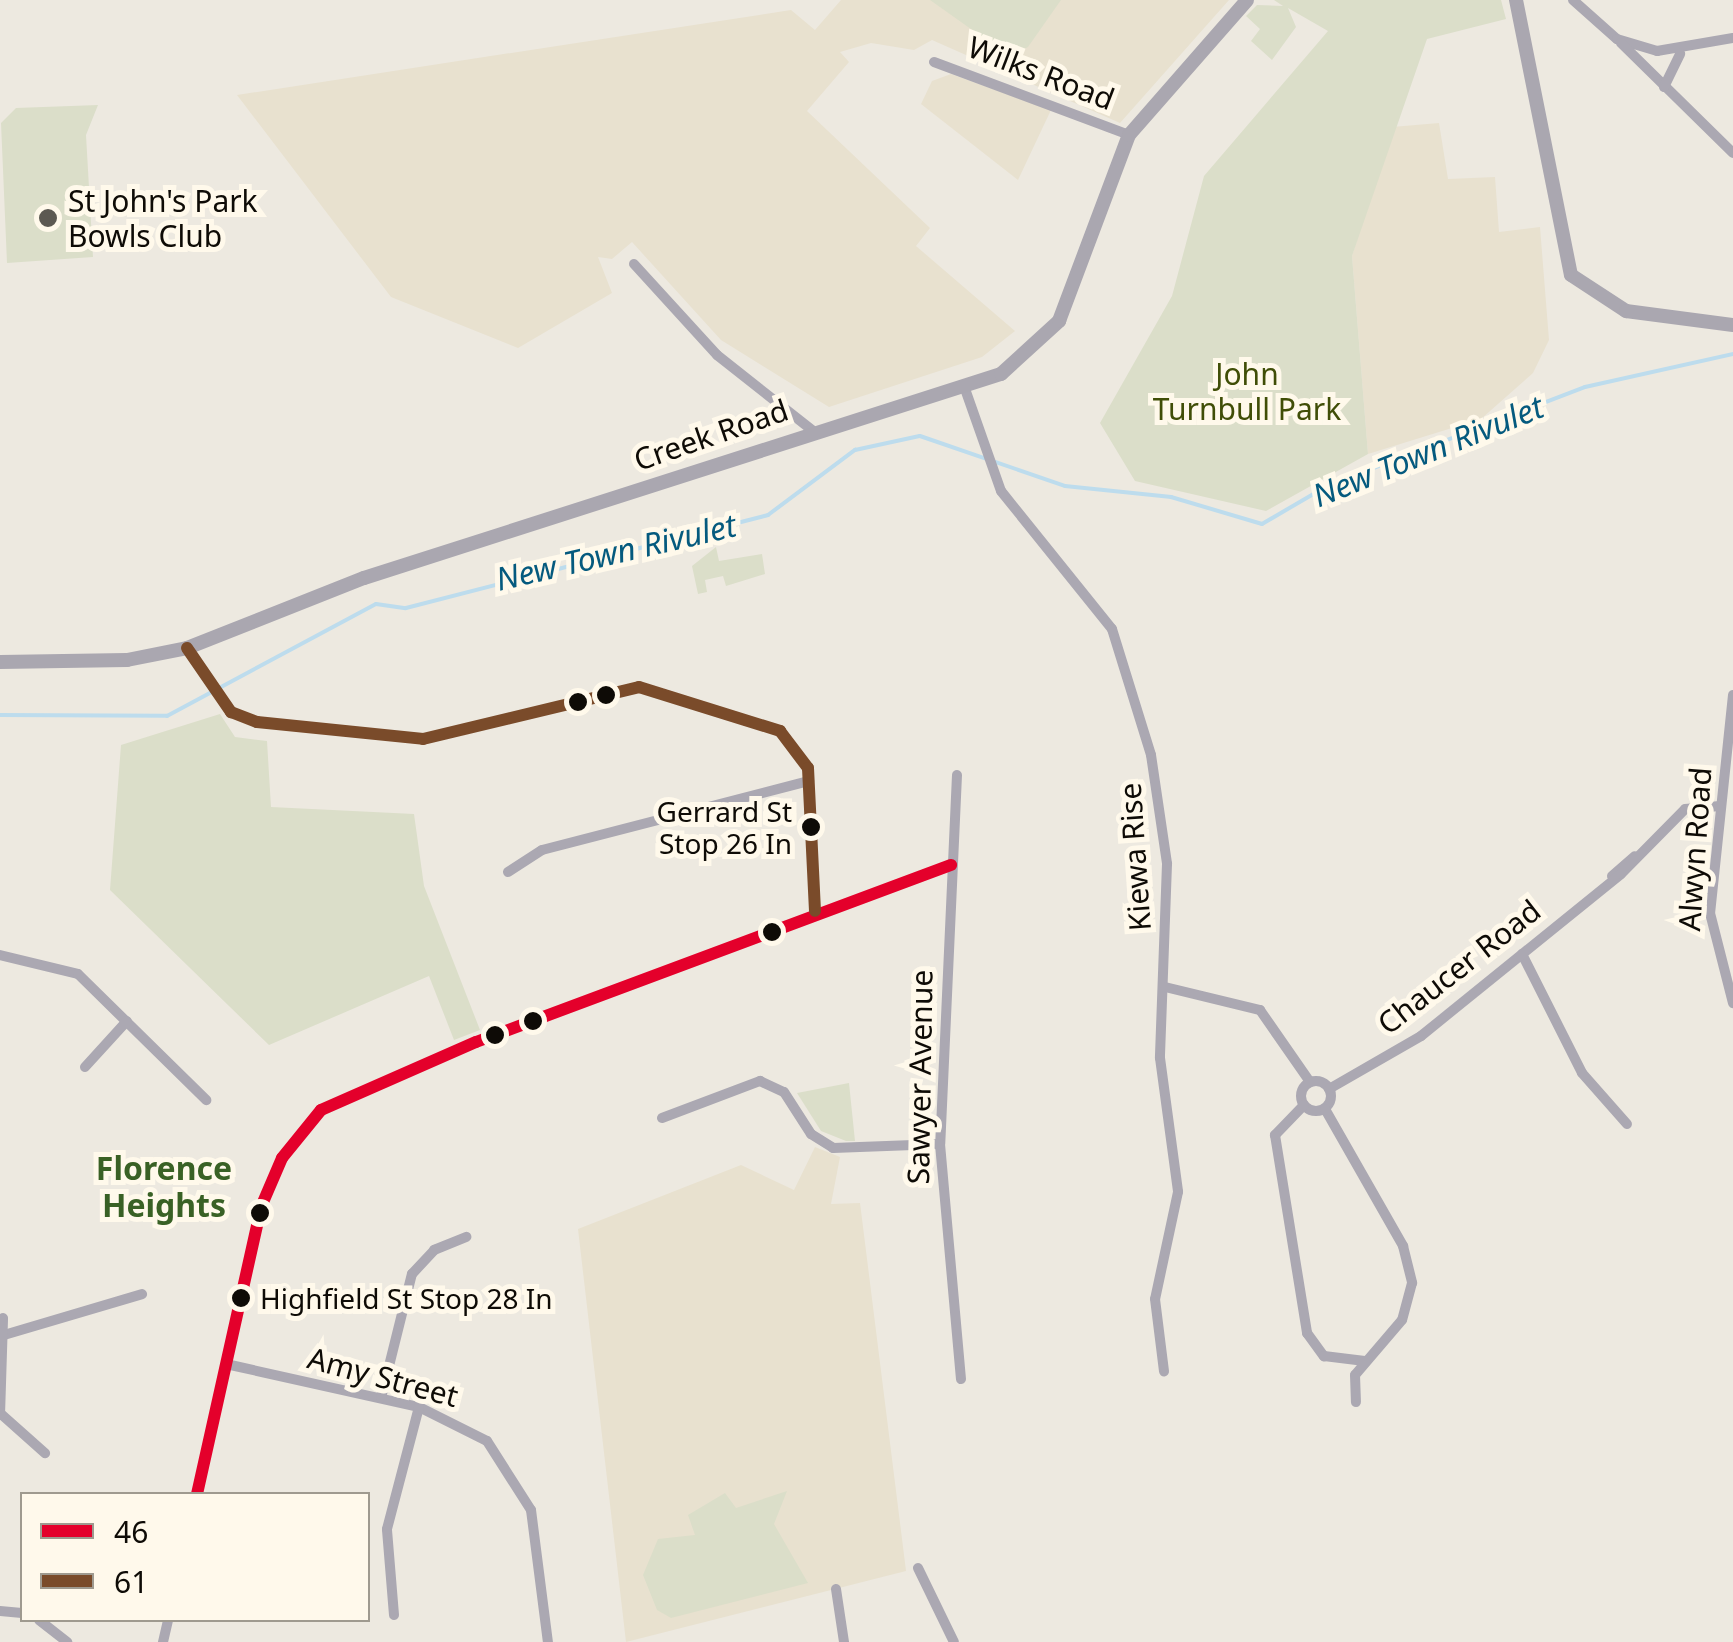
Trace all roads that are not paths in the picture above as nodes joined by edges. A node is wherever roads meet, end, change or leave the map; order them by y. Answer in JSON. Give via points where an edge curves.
{"nodes":[{"id":1,"x":1247,"y":0,"type":"edge"},
{"id":2,"x":1516,"y":0,"type":"edge"},
{"id":3,"x":1574,"y":0,"type":"edge"},
{"id":4,"x":1617,"y":38,"type":"junction"},
{"id":5,"x":1733,"y":38,"type":"edge"},
{"id":6,"x":1681,"y":54,"type":"junction"},
{"id":7,"x":934,"y":62,"type":"dead end"},
{"id":8,"x":1664,"y":88,"type":"junction"},
{"id":9,"x":1129,"y":135,"type":"junction"},
{"id":10,"x":1733,"y":153,"type":"edge"},
{"id":11,"x":634,"y":264,"type":"dead end"},
{"id":12,"x":1733,"y":325,"type":"edge"},
{"id":13,"x":964,"y":386,"type":"junction"},
{"id":14,"x":812,"y":430,"type":"junction"},
{"id":15,"x":187,"y":648,"type":"junction"},
{"id":16,"x":0,"y":662,"type":"edge"},
{"id":17,"x":1733,"y":695,"type":"edge"},
{"id":18,"x":957,"y":775,"type":"dead end"},
{"id":19,"x":809,"y":781,"type":"junction"},
{"id":20,"x":1720,"y":806,"type":"junction"},
{"id":21,"x":951,"y":865,"type":"junction"},
{"id":22,"x":508,"y":872,"type":"dead end"},
{"id":23,"x":815,"y":911,"type":"junction"},
{"id":24,"x":1522,"y":954,"type":"junction"},
{"id":25,"x":0,"y":955,"type":"edge"},
{"id":26,"x":1165,"y":988,"type":"junction"},
{"id":27,"x":1733,"y":1003,"type":"edge"},
{"id":28,"x":127,"y":1021,"type":"junction"},
{"id":29,"x":85,"y":1068,"type":"dead end"},
{"id":30,"x":1310,"y":1082,"type":"junction"},
{"id":31,"x":1329,"y":1089,"type":"junction"},
{"id":32,"x":206,"y":1100,"type":"dead end"},
{"id":33,"x":1304,"y":1105,"type":"junction"},
{"id":34,"x":1324,"y":1109,"type":"junction"},
{"id":35,"x":662,"y":1118,"type":"dead end"},
{"id":36,"x":1626,"y":1124,"type":"dead end"},
{"id":37,"x":940,"y":1144,"type":"junction"},
{"id":38,"x":466,"y":1237,"type":"dead end"},
{"id":39,"x":142,"y":1294,"type":"dead end"},
{"id":40,"x":3,"y":1318,"type":"dead end"},
{"id":41,"x":2,"y":1339,"type":"edge"},
{"id":42,"x":1365,"y":1361,"type":"junction"},
{"id":43,"x":226,"y":1364,"type":"junction"},
{"id":44,"x":1164,"y":1371,"type":"dead end"},
{"id":45,"x":961,"y":1379,"type":"dead end"},
{"id":46,"x":381,"y":1398,"type":"junction"},
{"id":47,"x":1356,"y":1402,"type":"dead end"},
{"id":48,"x":419,"y":1408,"type":"junction"},
{"id":49,"x":0,"y":1415,"type":"edge"},
{"id":50,"x":45,"y":1453,"type":"dead end"},
{"id":51,"x":196,"y":1492,"type":"edge"},
{"id":52,"x":918,"y":1568,"type":"dead end"},
{"id":53,"x":836,"y":1590,"type":"dead end"},
{"id":54,"x":394,"y":1615,"type":"dead end"},
{"id":55,"x":42,"y":1622,"type":"edge"},
{"id":56,"x":67,"y":1642,"type":"edge"},
{"id":57,"x":548,"y":1642,"type":"edge"},
{"id":58,"x":844,"y":1642,"type":"edge"},
{"id":59,"x":954,"y":1642,"type":"edge"}],
"edges":[{"from":1,"to":9,"type":"street","name":"Creek Road"},
{"from":2,"to":12,"type":"street","via":[[1571,276],[1626,311]]},
{"from":3,"to":4,"type":"street"},
{"from":4,"to":6,"type":"street"},
{"from":4,"to":8,"type":"street"},
{"from":5,"to":6,"type":"street"},
{"from":6,"to":8,"type":"street"},
{"from":7,"to":9,"type":"street","name":"Wilks Road","via":[[962,65]]},
{"from":8,"to":10,"type":"street"},
{"from":9,"to":13,"type":"street","name":"Creek Road","via":[[1050,335],[1014,368]]},
{"from":11,"to":14,"type":"street","via":[[717,355],[799,411]]},
{"from":13,"to":14,"type":"street","name":"Creek Road"},
{"from":13,"to":26,"type":"street","name":"Kiewa Rise","via":[[994,475],[1119,644],[1165,842]]},
{"from":14,"to":15,"type":"street","name":"Creek Road","via":[[364,578]]},
{"from":15,"to":16,"type":"street","name":"Creek Road","via":[[127,660]]},
{"from":15,"to":19,"type":"street","via":[[226,706],[257,722],[423,739],[649,688],[788,735]]},
{"from":17,"to":20,"type":"street","name":"Alwyn Road"},
{"from":18,"to":21,"type":"street","name":"Sawyer Avenue"},
{"from":19,"to":22,"type":"street","via":[[542,850]]},
{"from":19,"to":23,"type":"street"},
{"from":20,"to":24,"type":"street","name":"Chaucer Road","via":[[1685,809]]},
{"from":20,"to":27,"type":"street","name":"Alwyn Road","via":[[1711,935]]},
{"from":21,"to":23,"type":"street"},
{"from":21,"to":37,"type":"street","name":"Sawyer Avenue"},
{"from":23,"to":43,"type":"street","via":[[321,1110],[267,1189]]},
{"from":24,"to":31,"type":"street","name":"Chaucer Road","via":[[1422,1036]]},
{"from":24,"to":36,"type":"street","via":[[1582,1073]]},
{"from":25,"to":28,"type":"street","via":[[69,968]]},
{"from":26,"to":30,"type":"street","via":[[1260,1010]]},
{"from":26,"to":44,"type":"street","name":"Kiewa Rise","via":[[1161,1066],[1178,1192],[1154,1300]]},
{"from":28,"to":29,"type":"street"},
{"from":28,"to":32,"type":"street"},
{"from":30,"to":31,"type":"street"},
{"from":30,"to":33,"type":"street"},
{"from":31,"to":34,"type":"street"},
{"from":33,"to":34,"type":"street"},
{"from":33,"to":42,"type":"street","via":[[1275,1135],[1307,1332],[1324,1356]]},
{"from":34,"to":42,"type":"street","via":[[1410,1263],[1402,1320]]},
{"from":35,"to":37,"type":"street","via":[[760,1081],[784,1092],[825,1145]]},
{"from":37,"to":45,"type":"street","name":"Sawyer Avenue"},
{"from":38,"to":46,"type":"street","via":[[434,1250],[412,1274]]},
{"from":39,"to":41,"type":"street"},
{"from":40,"to":41,"type":"street"},
{"from":41,"to":49,"type":"street"},
{"from":42,"to":47,"type":"street"},
{"from":43,"to":46,"type":"street","name":"Amy Street"},
{"from":43,"to":51,"type":"street"},
{"from":46,"to":48,"type":"street","name":"Amy Street"},
{"from":48,"to":54,"type":"street","via":[[387,1529]]},
{"from":48,"to":57,"type":"street","name":"Amy Street","via":[[472,1430],[518,1480],[534,1526]]},
{"from":49,"to":50,"type":"street"},
{"from":52,"to":59,"type":"street"},
{"from":53,"to":58,"type":"street"},
{"from":55,"to":56,"type":"street"}]}
